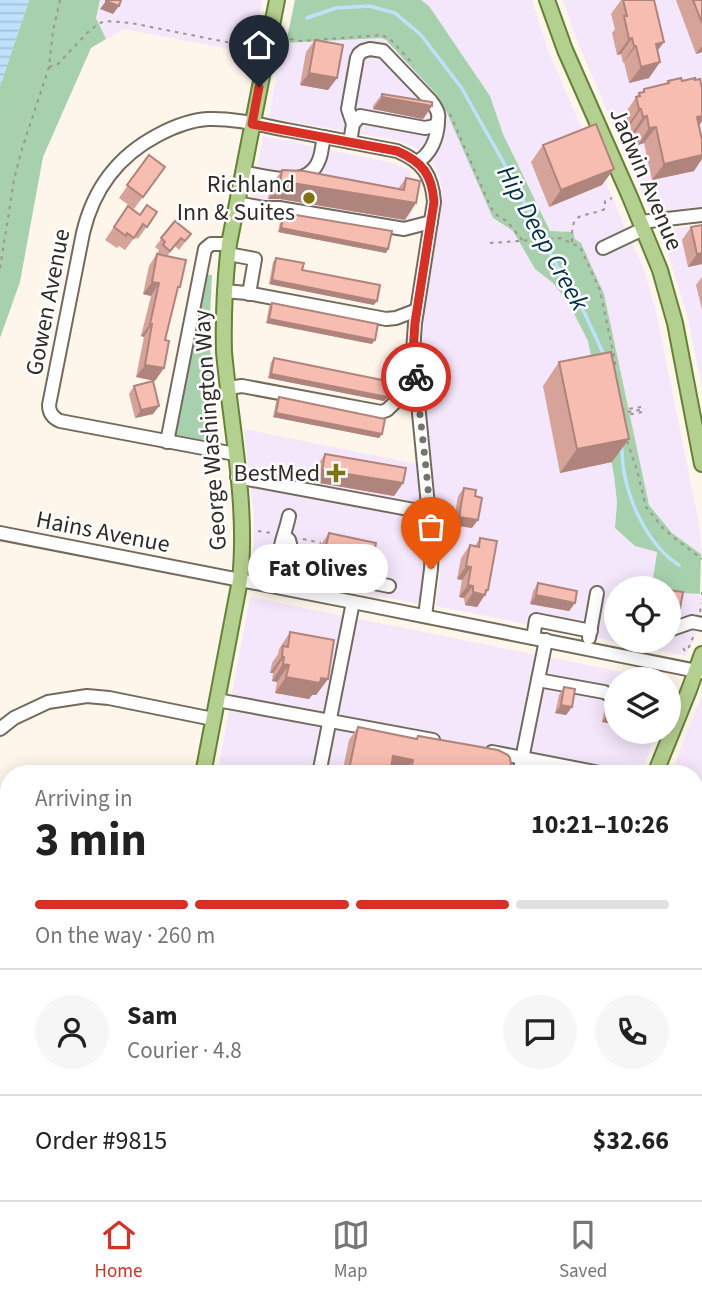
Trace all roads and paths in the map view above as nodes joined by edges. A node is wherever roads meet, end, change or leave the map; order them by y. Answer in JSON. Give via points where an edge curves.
{"nodes":[{"id":1,"x":60,"y":0,"type":"edge"},
{"id":2,"x":276,"y":0,"type":"edge"},
{"id":3,"x":547,"y":0,"type":"edge"},
{"id":4,"x":268,"y":44,"type":"junction"},
{"id":5,"x":49,"y":67,"type":"junction"},
{"id":6,"x":418,"y":69,"type":"dead end"},
{"id":7,"x":447,"y":106,"type":"dead end"},
{"id":8,"x":438,"y":123,"type":"junction"},
{"id":9,"x":252,"y":124,"type":"junction"},
{"id":10,"x":353,"y":124,"type":"junction"},
{"id":11,"x":324,"y":137,"type":"junction"},
{"id":12,"x":350,"y":142,"type":"junction"},
{"id":13,"x":417,"y":162,"type":"junction"},
{"id":14,"x":243,"y":172,"type":"junction"},
{"id":15,"x":612,"y":198,"type":"dead end"},
{"id":16,"x":237,"y":203,"type":"junction"},
{"id":17,"x":702,"y":215,"type":"edge"},
{"id":18,"x":431,"y":222,"type":"junction"},
{"id":19,"x":642,"y":226,"type":"junction"},
{"id":20,"x":523,"y":241,"type":"junction"},
{"id":21,"x":490,"y":243,"type":"dead end"},
{"id":22,"x":572,"y":243,"type":"junction"},
{"id":23,"x":603,"y":248,"type":"dead end"},
{"id":24,"x":229,"y":249,"type":"junction"},
{"id":25,"x":0,"y":268,"type":"edge"},
{"id":26,"x":224,"y":291,"type":"junction"},
{"id":27,"x":249,"y":294,"type":"junction"},
{"id":28,"x":417,"y":310,"type":"junction"},
{"id":29,"x":615,"y":369,"type":"edge"},
{"id":30,"x":416,"y":382,"type":"junction"},
{"id":31,"x":228,"y":388,"type":"junction"},
{"id":32,"x":641,"y":407,"type":"dead end"},
{"id":33,"x":645,"y":409,"type":"dead end"},
{"id":34,"x":614,"y":411,"type":"edge"},
{"id":35,"x":642,"y":412,"type":"dead end"},
{"id":36,"x":616,"y":417,"type":"edge"},
{"id":37,"x":621,"y":418,"type":"edge"},
{"id":38,"x":627,"y":440,"type":"edge"},
{"id":39,"x":167,"y":442,"type":"junction"},
{"id":40,"x":235,"y":454,"type":"junction"},
{"id":41,"x":702,"y":464,"type":"edge"},
{"id":42,"x":237,"y":477,"type":"junction"},
{"id":43,"x":430,"y":513,"type":"junction"},
{"id":44,"x":289,"y":516,"type":"dead end"},
{"id":45,"x":258,"y":531,"type":"dead end"},
{"id":46,"x":0,"y":533,"type":"edge"},
{"id":47,"x":282,"y":535,"type":"junction"},
{"id":48,"x":305,"y":540,"type":"dead end"},
{"id":49,"x":318,"y":542,"type":"junction"},
{"id":50,"x":332,"y":545,"type":"edge"},
{"id":51,"x":702,"y":559,"type":"edge"},
{"id":52,"x":314,"y":566,"type":"dead end"},
{"id":53,"x":240,"y":580,"type":"junction"},
{"id":54,"x":389,"y":586,"type":"dead end"},
{"id":55,"x":597,"y":593,"type":"dead end"},
{"id":56,"x":353,"y":602,"type":"junction"},
{"id":57,"x":425,"y":616,"type":"junction"},
{"id":58,"x":702,"y":624,"type":"edge"},
{"id":59,"x":681,"y":626,"type":"edge"},
{"id":60,"x":591,"y":631,"type":"junction"},
{"id":61,"x":540,"y":639,"type":"junction"},
{"id":62,"x":587,"y":649,"type":"junction"},
{"id":63,"x":614,"y":654,"type":"joint"},
{"id":64,"x":702,"y":654,"type":"edge"},
{"id":65,"x":699,"y":671,"type":"edge"},
{"id":66,"x":538,"y":680,"type":"junction"},
{"id":67,"x":604,"y":692,"type":"edge"},
{"id":68,"x":217,"y":700,"type":"junction"},
{"id":69,"x":681,"y":704,"type":"edge"},
{"id":70,"x":213,"y":719,"type":"junction"},
{"id":71,"x":330,"y":720,"type":"junction"},
{"id":72,"x":0,"y":729,"type":"edge"},
{"id":73,"x":446,"y":743,"type":"edge"},
{"id":74,"x":665,"y":744,"type":"edge"},
{"id":75,"x":478,"y":749,"type":"edge"},
{"id":76,"x":522,"y":757,"type":"junction"},
{"id":77,"x":205,"y":765,"type":"edge"},
{"id":78,"x":321,"y":765,"type":"edge"},
{"id":79,"x":521,"y":765,"type":"edge"},
{"id":80,"x":561,"y":765,"type":"edge"},
{"id":81,"x":658,"y":765,"type":"edge"}],
"edges":[{"from":1,"to":5,"type":"path"},
{"from":2,"to":4,"type":"main road","name":"George Washington Way"},
{"from":3,"to":19,"type":"main road","name":"Jadwin Avenue"},
{"from":4,"to":5,"type":"path","via":[[251,47],[106,22],[90,30],[63,61]]},
{"from":4,"to":6,"type":"path","via":[[382,36]]},
{"from":4,"to":9,"type":"main road","name":"George Washington Way"},
{"from":5,"to":25,"type":"path","via":[[16,173]]},
{"from":7,"to":20,"type":"path","via":[[491,208]]},
{"from":8,"to":10,"type":"street","via":[[425,128],[360,116]]},
{"from":8,"to":10,"type":"street","via":[[432,101],[387,54],[370,49],[357,58],[348,109]]},
{"from":8,"to":13,"type":"street","via":[[428,153]]},
{"from":9,"to":11,"type":"street"},
{"from":9,"to":14,"type":"main road","name":"George Washington Way"},
{"from":9,"to":39,"type":"street","name":"Gowen Avenue","via":[[205,119],[148,140],[111,173],[86,221],[49,410],[60,421]]},
{"from":10,"to":12,"type":"street"},
{"from":11,"to":12,"type":"street"},
{"from":11,"to":14,"type":"street","via":[[319,160],[302,176],[292,180]]},
{"from":12,"to":13,"type":"street","via":[[397,151]]},
{"from":13,"to":18,"type":"street","via":[[433,190]]},
{"from":14,"to":16,"type":"main road","name":"George Washington Way"},
{"from":15,"to":22,"type":"path","via":[[605,209],[576,218]]},
{"from":16,"to":18,"type":"street","via":[[404,229]]},
{"from":16,"to":24,"type":"main road","name":"George Washington Way"},
{"from":17,"to":19,"type":"street"},
{"from":18,"to":28,"type":"street"},
{"from":19,"to":23,"type":"street"},
{"from":19,"to":41,"type":"main road","name":"Jadwin Avenue","via":[[675,323]]},
{"from":20,"to":21,"type":"path"},
{"from":20,"to":22,"type":"path","via":[[560,238]]},
{"from":22,"to":29,"type":"path","via":[[582,249],[600,290]]},
{"from":24,"to":26,"type":"main road","name":"George Washington Way"},
{"from":24,"to":27,"type":"street","via":[[255,259]]},
{"from":24,"to":39,"type":"street","via":[[211,244],[205,249]]},
{"from":26,"to":27,"type":"street"},
{"from":26,"to":31,"type":"main road","name":"George Washington Way"},
{"from":27,"to":28,"type":"street","via":[[386,319]]},
{"from":28,"to":30,"type":"street"},
{"from":30,"to":31,"type":"street","via":[[381,412],[242,386]]},
{"from":30,"to":43,"type":"street"},
{"from":31,"to":40,"type":"main road","name":"George Washington Way"},
{"from":32,"to":34,"type":"path","bridge":true},
{"from":33,"to":37,"type":"path","bridge":true,"via":[[620,412]]},
{"from":35,"to":36,"type":"path","bridge":true},
{"from":38,"to":51,"type":"path","via":[[646,507],[673,537]]},
{"from":39,"to":40,"type":"street","name":"Gowen Avenue"},
{"from":40,"to":42,"type":"main road","name":"George Washington Way"},
{"from":42,"to":43,"type":"street"},
{"from":42,"to":53,"type":"main road","name":"George Washington Way"},
{"from":43,"to":57,"type":"street","via":[[431,569]]},
{"from":44,"to":47,"type":"street"},
{"from":45,"to":47,"type":"path"},
{"from":46,"to":53,"type":"street","name":"Hains Avenue"},
{"from":47,"to":54,"type":"street","via":[[279,557],[285,565]]},
{"from":48,"to":49,"type":"path"},
{"from":49,"to":50,"type":"path"},
{"from":49,"to":52,"type":"path"},
{"from":53,"to":56,"type":"street","name":"Hains Avenue"},
{"from":53,"to":68,"type":"main road","name":"George Washington Way"},
{"from":55,"to":60,"type":"street"},
{"from":56,"to":57,"type":"street","name":"Hains Avenue"},
{"from":56,"to":71,"type":"street"},
{"from":57,"to":61,"type":"street","name":"Hains Avenue"},
{"from":58,"to":59,"type":"street"},
{"from":60,"to":61,"type":"street","via":[[536,620]]},
{"from":60,"to":62,"type":"street"},
{"from":61,"to":62,"type":"street","name":"Hains Avenue"},
{"from":61,"to":66,"type":"street"},
{"from":62,"to":63,"type":"street","name":"Hains Avenue"},
{"from":63,"to":65,"type":"street","name":"Hains Avenue"},
{"from":64,"to":65,"type":"main road"},
{"from":65,"to":69,"type":"main road"},
{"from":66,"to":67,"type":"street"},
{"from":66,"to":76,"type":"street"},
{"from":68,"to":70,"type":"main road","name":"George Washington Way"},
{"from":68,"to":71,"type":"street"},
{"from":70,"to":72,"type":"street","via":[[87,696],[48,702]]},
{"from":70,"to":77,"type":"main road","name":"George Washington Way"},
{"from":71,"to":73,"type":"street"},
{"from":71,"to":78,"type":"street"},
{"from":74,"to":81,"type":"main road"},
{"from":75,"to":76,"type":"street"},
{"from":76,"to":79,"type":"street"},
{"from":76,"to":80,"type":"street"}]}
